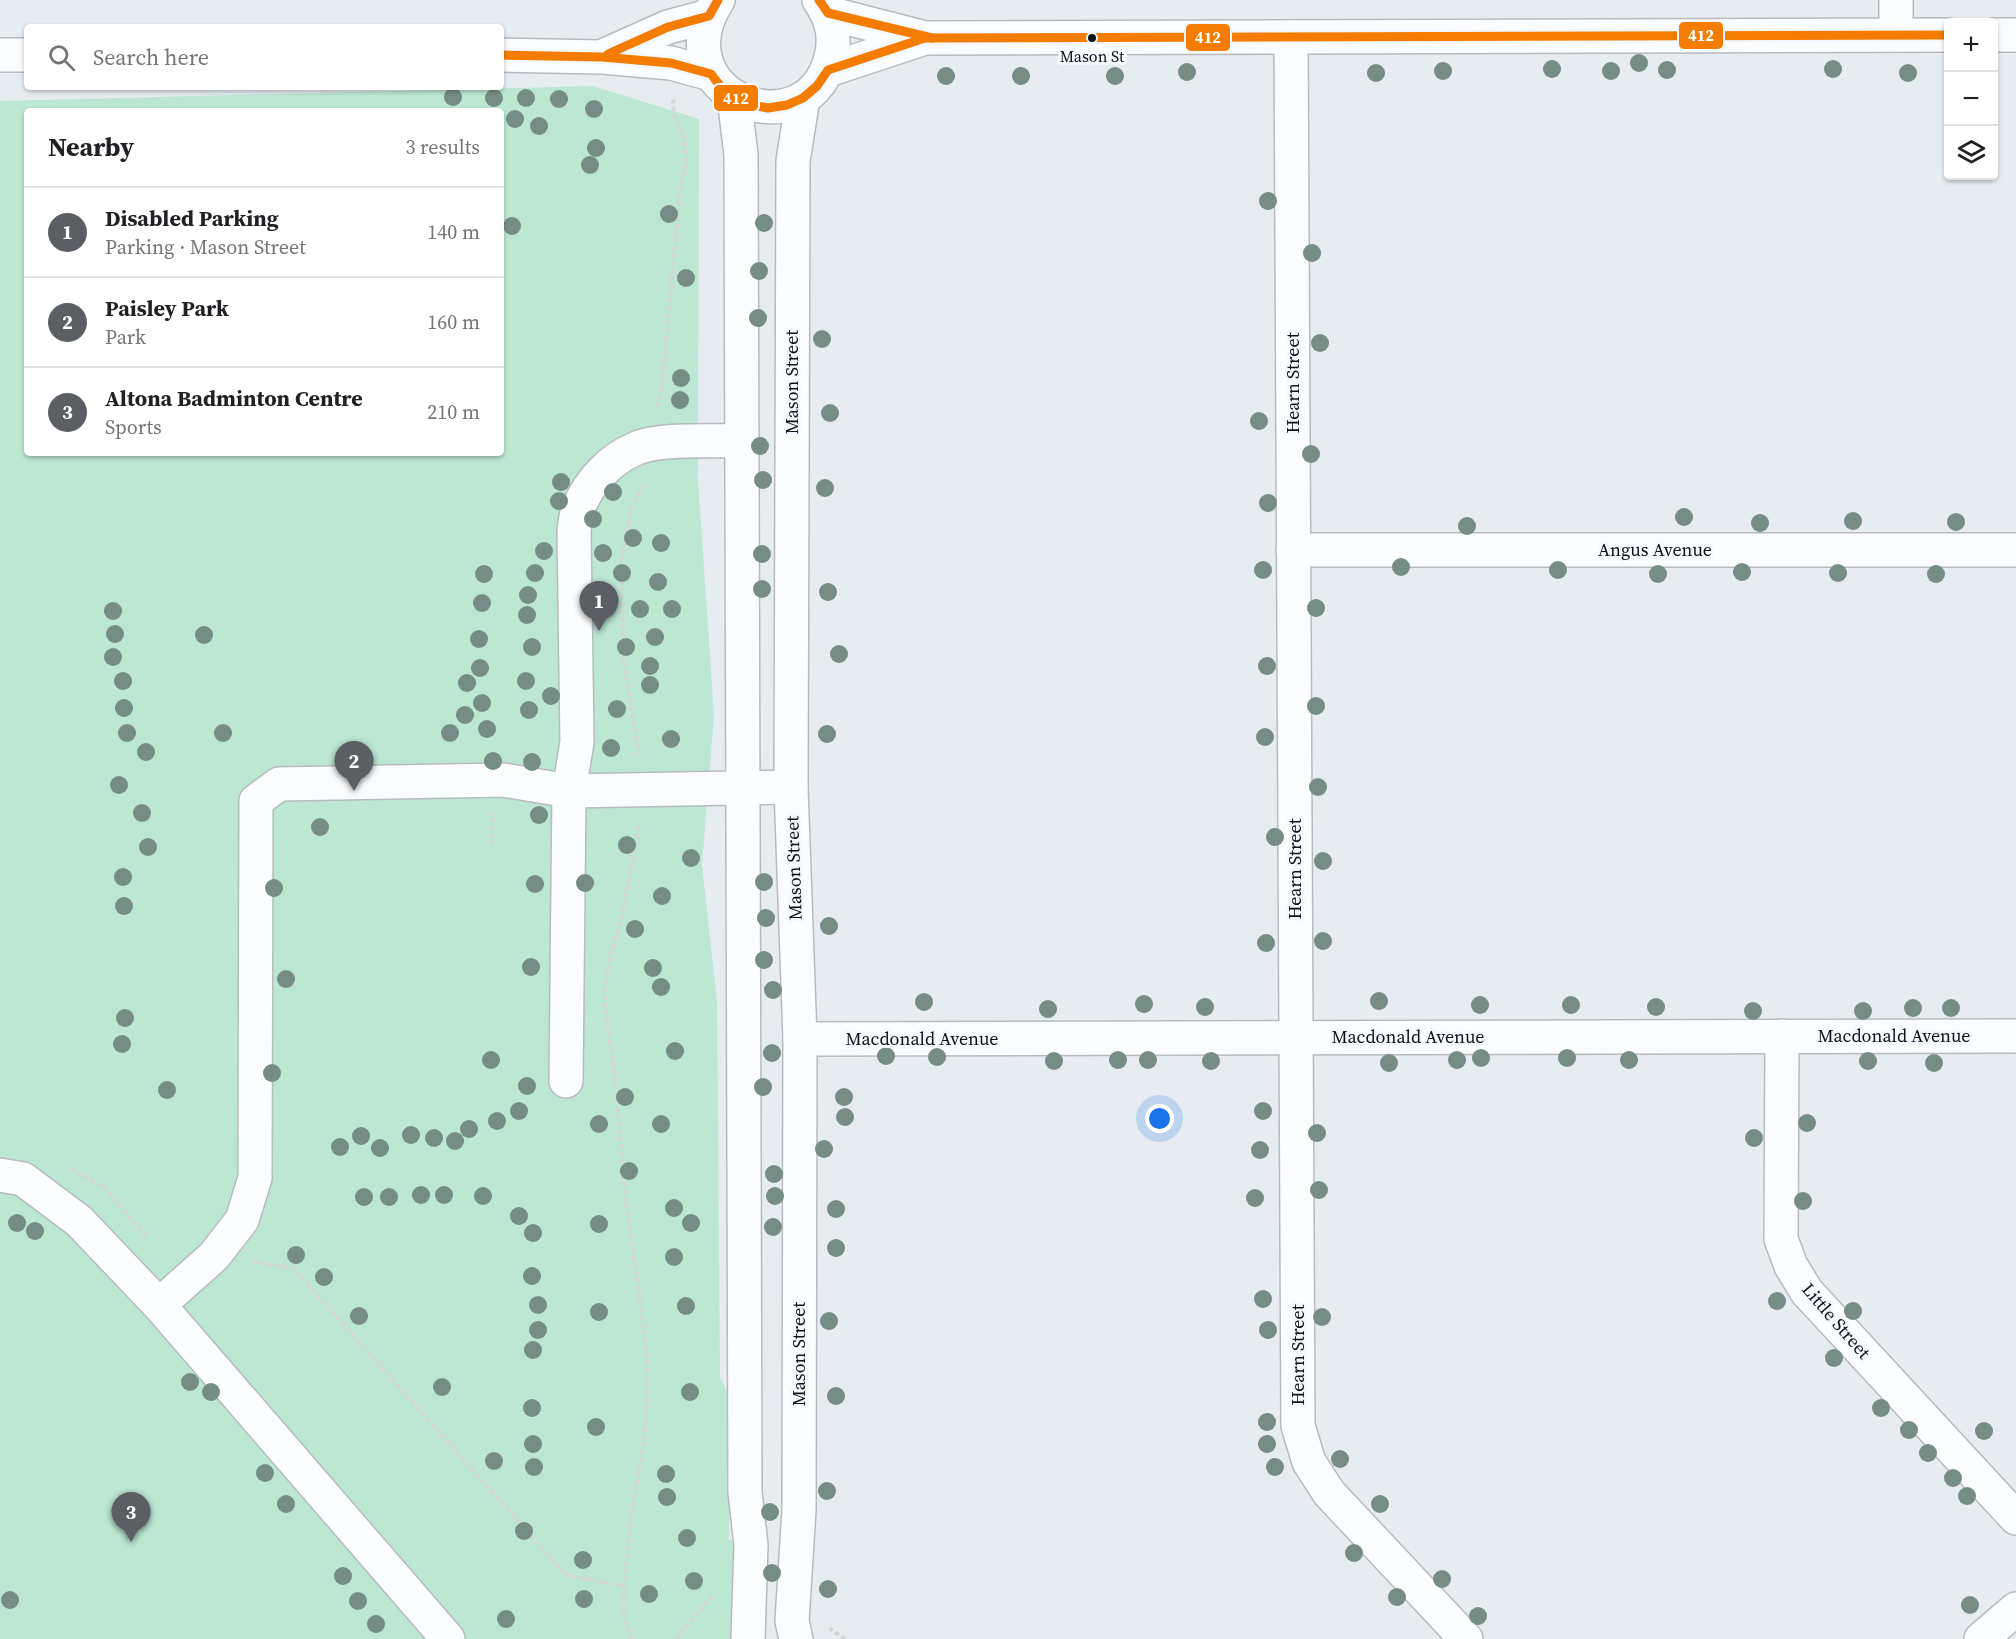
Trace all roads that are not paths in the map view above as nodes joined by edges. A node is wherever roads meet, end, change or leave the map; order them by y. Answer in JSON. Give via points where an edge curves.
{"nodes":[{"id":1,"x":1896,"y":0,"type":"edge"},
{"id":2,"x":824,"y":7,"type":"edge"},
{"id":3,"x":713,"y":8,"type":"edge"},
{"id":4,"x":1896,"y":35,"type":"junction"},
{"id":5,"x":1944,"y":35,"type":"edge"},
{"id":6,"x":1998,"y":35,"type":"edge"},
{"id":7,"x":2016,"y":35,"type":"edge"},
{"id":8,"x":1292,"y":37,"type":"junction"},
{"id":9,"x":926,"y":38,"type":"junction"},
{"id":10,"x":24,"y":55,"type":"edge"},
{"id":11,"x":504,"y":55,"type":"edge"},
{"id":12,"x":0,"y":56,"type":"edge"},
{"id":13,"x":602,"y":57,"type":"junction"},
{"id":14,"x":828,"y":70,"type":"junction"},
{"id":15,"x":711,"y":74,"type":"junction"},
{"id":16,"x":734,"y":97,"type":"junction"},
{"id":17,"x":803,"y":98,"type":"junction"},
{"id":18,"x":741,"y":441,"type":"junction"},
{"id":19,"x":1293,"y":550,"type":"junction"},
{"id":20,"x":2016,"y":550,"type":"edge"},
{"id":21,"x":791,"y":787,"type":"junction"},
{"id":22,"x":741,"y":789,"type":"junction"},
{"id":23,"x":568,"y":791,"type":"junction"},
{"id":24,"x":1782,"y":1036,"type":"junction"},
{"id":25,"x":2016,"y":1036,"type":"edge"},
{"id":26,"x":1296,"y":1038,"type":"junction"},
{"id":27,"x":800,"y":1039,"type":"junction"},
{"id":28,"x":567,"y":1081,"type":"dead end"},
{"id":29,"x":0,"y":1174,"type":"edge"},
{"id":30,"x":159,"y":1305,"type":"junction"},
{"id":31,"x":2016,"y":1518,"type":"edge"},
{"id":32,"x":2016,"y":1610,"type":"edge"},
{"id":33,"x":448,"y":1639,"type":"edge"},
{"id":34,"x":748,"y":1639,"type":"edge"},
{"id":35,"x":796,"y":1639,"type":"edge"},
{"id":36,"x":1466,"y":1639,"type":"edge"},
{"id":37,"x":1981,"y":1639,"type":"edge"}],
"edges":[{"from":1,"to":4,"type":"street"},
{"from":2,"to":9,"type":"street"},
{"from":2,"to":14,"type":"street","via":[[833,32]]},
{"from":3,"to":13,"type":"street"},
{"from":3,"to":15,"type":"street","via":[[704,35]]},
{"from":4,"to":5,"type":"street"},
{"from":4,"to":8,"type":"street"},
{"from":6,"to":7,"type":"street"},
{"from":8,"to":9,"type":"street"},
{"from":8,"to":19,"type":"street","name":"Hearn Street"},
{"from":9,"to":14,"type":"street"},
{"from":10,"to":12,"type":"street"},
{"from":11,"to":13,"type":"street"},
{"from":13,"to":15,"type":"street","via":[[671,63]]},
{"from":14,"to":17,"type":"street"},
{"from":15,"to":16,"type":"street"},
{"from":16,"to":17,"type":"street","via":[[768,108]]},
{"from":16,"to":18,"type":"street","via":[[741,155]]},
{"from":17,"to":21,"type":"street","name":"Mason Street","via":[[793,161]]},
{"from":18,"to":22,"type":"street"},
{"from":18,"to":23,"type":"street","via":[[678,442],[636,448],[611,463],[579,505],[574,531],[577,742]]},
{"from":19,"to":20,"type":"street","name":"Angus Avenue"},
{"from":19,"to":26,"type":"street","name":"Hearn Street"},
{"from":21,"to":22,"type":"street"},
{"from":21,"to":27,"type":"street","name":"Mason Street"},
{"from":22,"to":23,"type":"street"},
{"from":22,"to":34,"type":"street","via":[[744,1492],[751,1545]]},
{"from":23,"to":28,"type":"street"},
{"from":23,"to":30,"type":"street","via":[[503,780],[279,784],[256,801],[255,1178],[242,1220],[214,1256]]},
{"from":24,"to":25,"type":"street","name":"Macdonald Avenue"},
{"from":24,"to":26,"type":"street","name":"Macdonald Avenue"},
{"from":24,"to":31,"type":"street","name":"Little Street","via":[[1781,1239],[1791,1266],[1807,1292]]},
{"from":26,"to":27,"type":"street","name":"Macdonald Avenue"},
{"from":26,"to":36,"type":"street","name":"Hearn Street","via":[[1298,1426],[1309,1462],[1329,1493]]},
{"from":27,"to":35,"type":"street","name":"Mason Street","via":[[799,1510],[792,1622]]},
{"from":29,"to":30,"type":"street","via":[[23,1179],[79,1221]]},
{"from":30,"to":33,"type":"street"},
{"from":32,"to":37,"type":"street"}]}
